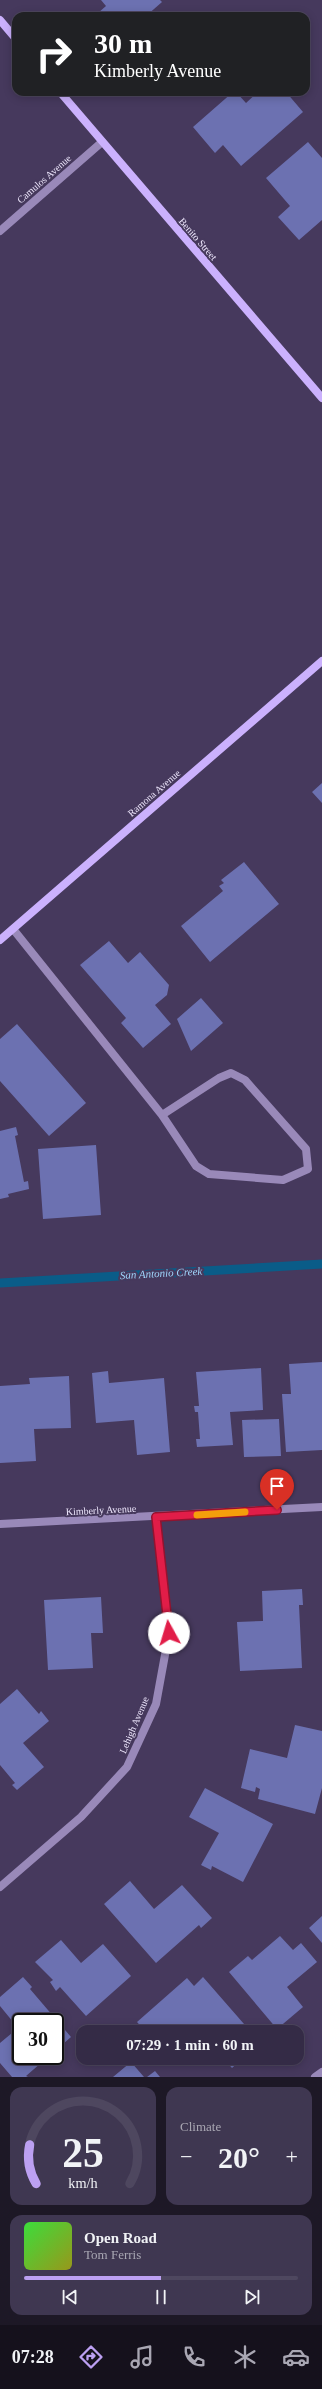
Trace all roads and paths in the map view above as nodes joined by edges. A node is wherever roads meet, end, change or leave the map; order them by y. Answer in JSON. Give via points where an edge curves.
{"nodes":[{"id":1,"x":0,"y":20,"type":"edge"},
{"id":2,"x":12,"y":34,"type":"edge"},
{"id":3,"x":63,"y":96,"type":"edge"},
{"id":4,"x":102,"y":142,"type":"junction"},
{"id":5,"x":0,"y":232,"type":"edge"},
{"id":6,"x":322,"y":398,"type":"edge"},
{"id":7,"x":322,"y":661,"type":"edge"},
{"id":8,"x":13,"y":928,"type":"junction"},
{"id":9,"x":0,"y":940,"type":"edge"},
{"id":10,"x":162,"y":1116,"type":"junction"},
{"id":11,"x":322,"y":1507,"type":"edge"},
{"id":12,"x":156,"y":1517,"type":"junction"},
{"id":13,"x":0,"y":1524,"type":"edge"},
{"id":14,"x":0,"y":1887,"type":"edge"},
{"id":15,"x":322,"y":2072,"type":"edge"},
{"id":16,"x":315,"y":2077,"type":"edge"}],
"edges":[{"from":1,"to":2,"type":"street"},
{"from":3,"to":4,"type":"street","name":"Benito Street"},
{"from":4,"to":5,"type":"street","name":"Camulos Avenue"},
{"from":4,"to":6,"type":"street","name":"Benito Street"},
{"from":7,"to":8,"type":"street","name":"Ramona Avenue"},
{"from":8,"to":9,"type":"street","name":"Ramona Avenue"},
{"from":8,"to":10,"type":"street"},
{"from":10,"to":10,"type":"street","via":[[196,1166],[209,1174],[283,1180],[308,1169],[306,1149],[244,1080],[231,1074],[219,1078]]},
{"from":11,"to":12,"type":"street","name":"Kimberly Avenue"},
{"from":12,"to":13,"type":"street","name":"Kimberly Avenue"},
{"from":12,"to":14,"type":"street","name":"Lehigh Avenue","via":[[169,1633],[156,1704],[127,1767],[81,1816]]},
{"from":15,"to":16,"type":"street"}]}
